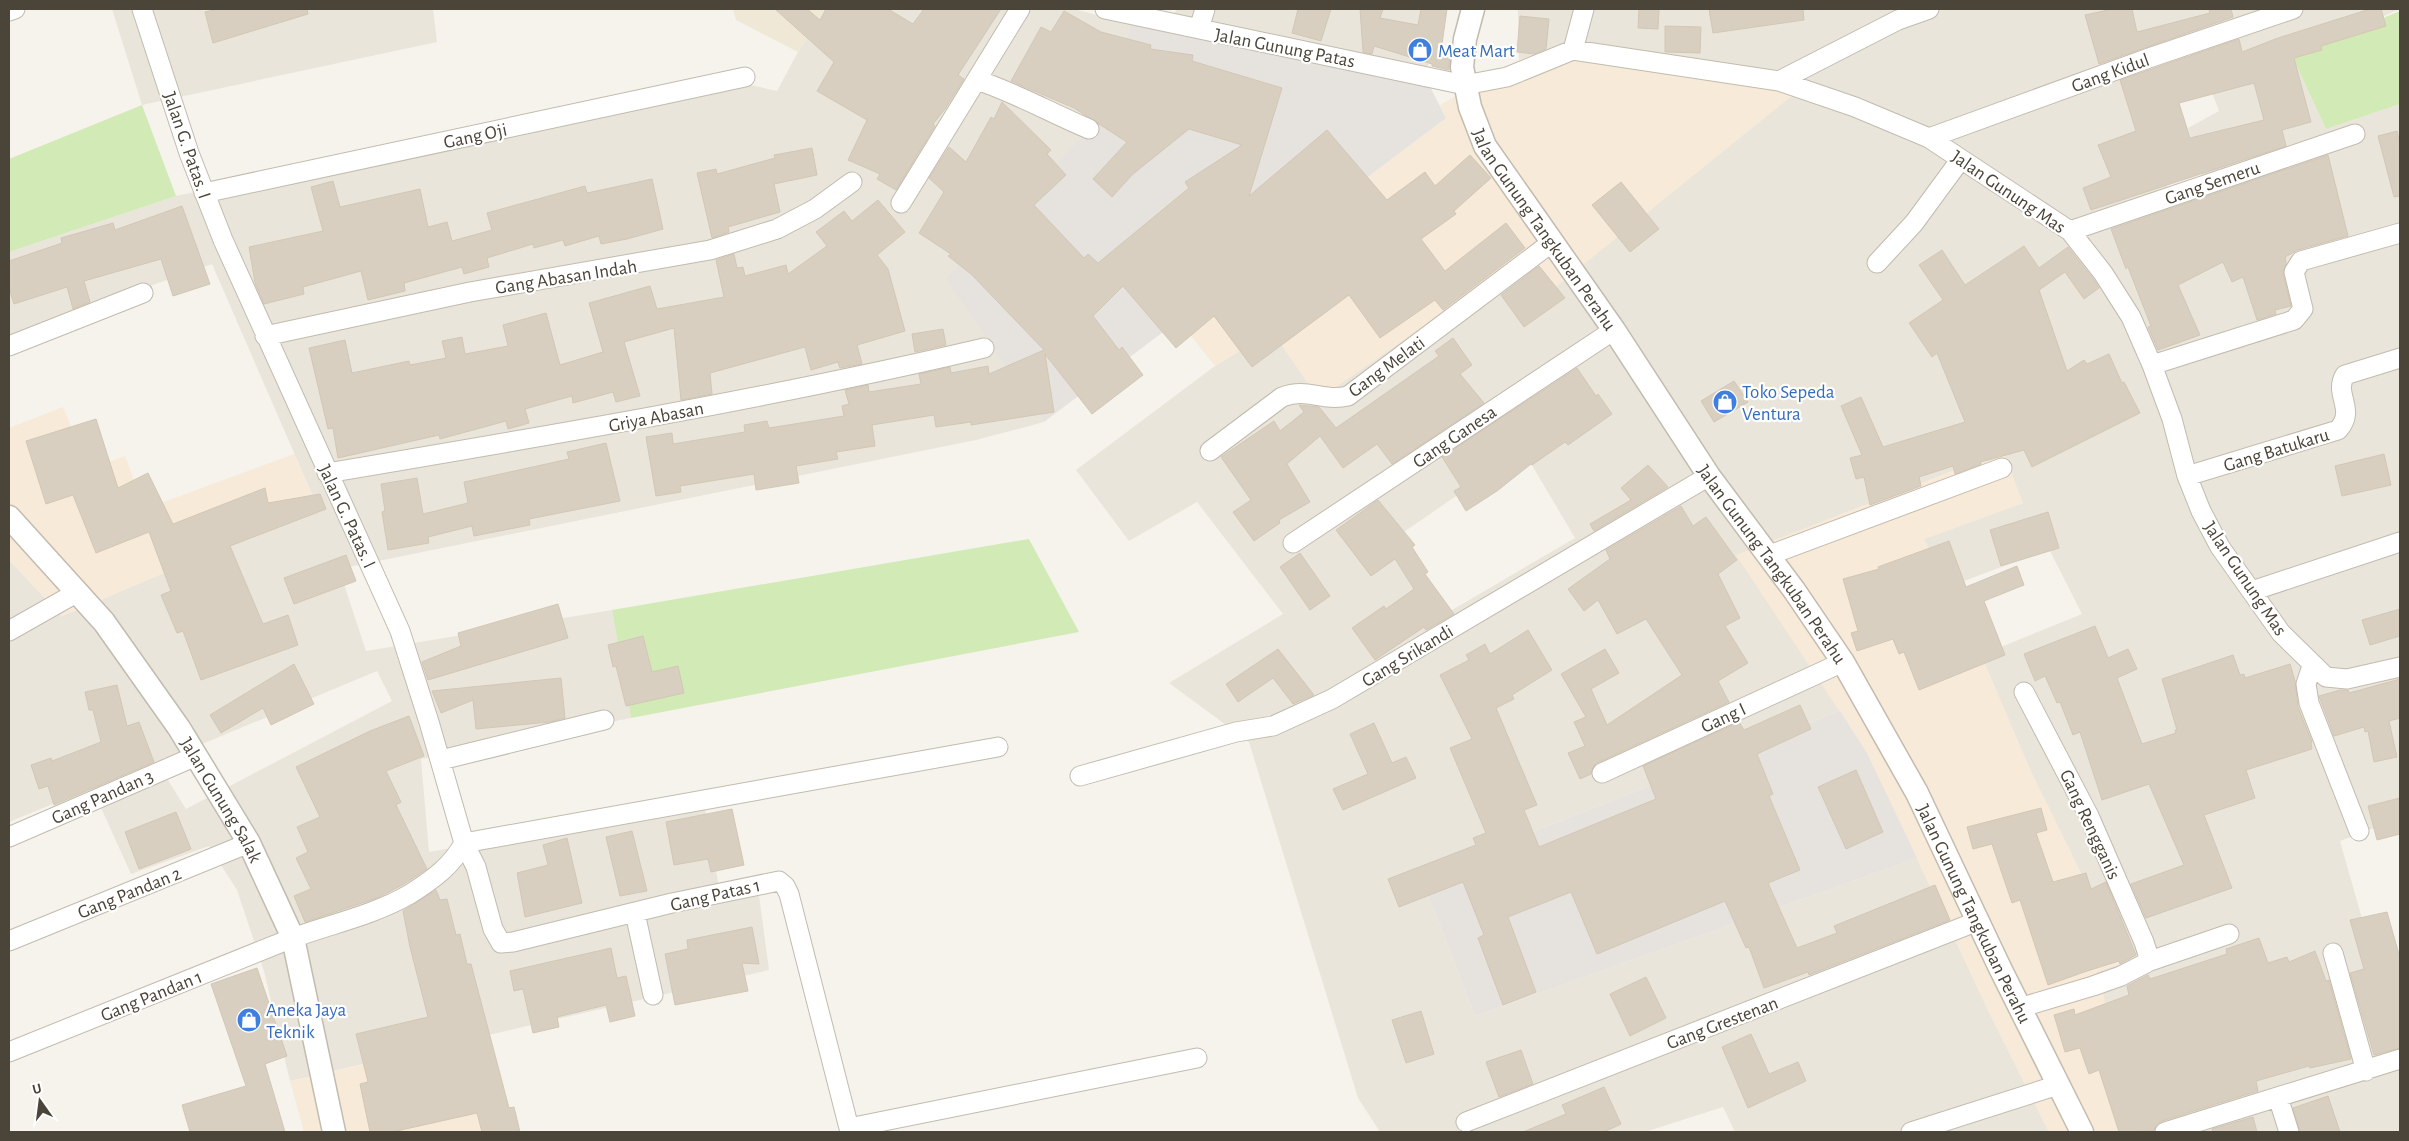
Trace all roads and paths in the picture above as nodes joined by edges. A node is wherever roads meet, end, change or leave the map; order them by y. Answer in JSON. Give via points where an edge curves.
{"nodes":[{"id":1,"x":15,"y":9,"type":"edge"},
{"id":2,"x":142,"y":9,"type":"edge"},
{"id":3,"x":1020,"y":9,"type":"edge"},
{"id":4,"x":1105,"y":9,"type":"edge"},
{"id":5,"x":1205,"y":9,"type":"edge"},
{"id":6,"x":1473,"y":9,"type":"edge"},
{"id":7,"x":1584,"y":9,"type":"edge"},
{"id":8,"x":1928,"y":9,"type":"edge"},
{"id":9,"x":2292,"y":9,"type":"edge"},
{"id":10,"x":9,"y":11,"type":"edge"},
{"id":11,"x":1896,"y":14,"type":"edge"},
{"id":12,"x":1199,"y":30,"type":"junction"},
{"id":13,"x":1573,"y":50,"type":"junction"},
{"id":14,"x":746,"y":77,"type":"dead end"},
{"id":15,"x":977,"y":80,"type":"junction"},
{"id":16,"x":1779,"y":81,"type":"junction"},
{"id":17,"x":1465,"y":85,"type":"junction"},
{"id":18,"x":1089,"y":129,"type":"dead end"},
{"id":19,"x":2355,"y":134,"type":"dead end"},
{"id":20,"x":1929,"y":138,"type":"junction"},
{"id":21,"x":1961,"y":159,"type":"junction"},
{"id":22,"x":852,"y":182,"type":"dead end"},
{"id":23,"x":204,"y":193,"type":"junction"},
{"id":24,"x":901,"y":203,"type":"dead end"},
{"id":25,"x":2070,"y":230,"type":"junction"},
{"id":26,"x":2400,"y":233,"type":"edge"},
{"id":27,"x":1551,"y":243,"type":"junction"},
{"id":28,"x":1877,"y":263,"type":"dead end"},
{"id":29,"x":143,"y":294,"type":"dead end"},
{"id":30,"x":1614,"y":330,"type":"junction"},
{"id":31,"x":265,"y":336,"type":"junction"},
{"id":32,"x":9,"y":346,"type":"edge"},
{"id":33,"x":984,"y":348,"type":"dead end"},
{"id":34,"x":2400,"y":358,"type":"edge"},
{"id":35,"x":2152,"y":365,"type":"junction"},
{"id":36,"x":1210,"y":452,"type":"dead end"},
{"id":37,"x":2002,"y":468,"type":"dead end"},
{"id":38,"x":326,"y":473,"type":"junction"},
{"id":39,"x":1709,"y":476,"type":"junction"},
{"id":40,"x":2187,"y":476,"type":"junction"},
{"id":41,"x":9,"y":517,"type":"edge"},
{"id":42,"x":2400,"y":542,"type":"edge"},
{"id":43,"x":1293,"y":543,"type":"dead end"},
{"id":44,"x":1767,"y":556,"type":"junction"},
{"id":45,"x":2252,"y":591,"type":"junction"},
{"id":46,"x":76,"y":593,"type":"junction"},
{"id":47,"x":9,"y":631,"type":"edge"},
{"id":48,"x":1843,"y":662,"type":"junction"},
{"id":49,"x":2312,"y":666,"type":"junction"},
{"id":50,"x":2400,"y":667,"type":"edge"},
{"id":51,"x":2024,"y":692,"type":"dead end"},
{"id":52,"x":604,"y":720,"type":"dead end"},
{"id":53,"x":998,"y":748,"type":"dead end"},
{"id":54,"x":196,"y":756,"type":"junction"},
{"id":55,"x":441,"y":760,"type":"junction"},
{"id":56,"x":1602,"y":773,"type":"dead end"},
{"id":57,"x":1080,"y":776,"type":"dead end"},
{"id":58,"x":2359,"y":831,"type":"dead end"},
{"id":59,"x":9,"y":837,"type":"edge"},
{"id":60,"x":249,"y":843,"type":"junction"},
{"id":61,"x":464,"y":843,"type":"junction"},
{"id":62,"x":635,"y":913,"type":"junction"},
{"id":63,"x":1978,"y":921,"type":"junction"},
{"id":64,"x":2230,"y":934,"type":"dead end"},
{"id":65,"x":293,"y":938,"type":"junction"},
{"id":66,"x":9,"y":941,"type":"edge"},
{"id":67,"x":2333,"y":953,"type":"dead end"},
{"id":68,"x":2150,"y":960,"type":"junction"},
{"id":69,"x":653,"y":995,"type":"dead end"},
{"id":70,"x":2019,"y":1008,"type":"junction"},
{"id":71,"x":9,"y":1052,"type":"edge"},
{"id":72,"x":1197,"y":1058,"type":"dead end"},
{"id":73,"x":2400,"y":1059,"type":"edge"},
{"id":74,"x":2366,"y":1071,"type":"junction"},
{"id":75,"x":2058,"y":1085,"type":"junction"},
{"id":76,"x":2278,"y":1097,"type":"junction"},
{"id":77,"x":1466,"y":1122,"type":"dead end"},
{"id":78,"x":850,"y":1130,"type":"edge"},
{"id":79,"x":334,"y":1132,"type":"edge"},
{"id":80,"x":1911,"y":1132,"type":"edge"},
{"id":81,"x":2082,"y":1132,"type":"edge"},
{"id":82,"x":2165,"y":1132,"type":"edge"},
{"id":83,"x":2289,"y":1132,"type":"edge"}],
"edges":[{"from":1,"to":10,"type":"street"},
{"from":2,"to":23,"type":"street","name":"Jalan G. Patas. I"},
{"from":3,"to":15,"type":"street"},
{"from":4,"to":12,"type":"street","name":"Jalan Gunung Patas"},
{"from":5,"to":12,"type":"street"},
{"from":6,"to":17,"type":"street","name":"Jalan Gunung Tangkuban Perahu","via":[[1463,58]]},
{"from":7,"to":13,"type":"street"},
{"from":8,"to":11,"type":"street"},
{"from":9,"to":20,"type":"street","name":"Gang Kidul"},
{"from":11,"to":16,"type":"street"},
{"from":12,"to":17,"type":"street","name":"Jalan Gunung Patas"},
{"from":13,"to":16,"type":"street","name":"Jalan Gunung Mas"},
{"from":13,"to":17,"type":"street","via":[[1507,78]]},
{"from":14,"to":23,"type":"street","name":"Gang Oji"},
{"from":15,"to":18,"type":"street","via":[[1011,92]]},
{"from":15,"to":24,"type":"street"},
{"from":16,"to":20,"type":"street","name":"Jalan Gunung Mas"},
{"from":17,"to":27,"type":"street","name":"Jalan Gunung Tangkuban Perahu","via":[[1485,146]]},
{"from":19,"to":25,"type":"street","name":"Gang Semeru"},
{"from":20,"to":21,"type":"street","name":"Jalan Gunung Mas"},
{"from":21,"to":25,"type":"street","name":"Jalan Gunung Mas"},
{"from":21,"to":28,"type":"street"},
{"from":22,"to":31,"type":"street","name":"Gang Abasan Indah","via":[[815,210],[777,229],[710,250],[470,292]]},
{"from":23,"to":31,"type":"street","name":"Jalan G. Patas. I"},
{"from":25,"to":35,"type":"street","name":"Jalan Gunung Mas","via":[[2131,317]]},
{"from":26,"to":35,"type":"street","via":[[2301,261],[2294,272],[2303,309],[2294,320]]},
{"from":27,"to":30,"type":"street","name":"Jalan Gunung Tangkuban Perahu"},
{"from":27,"to":36,"type":"street","name":"Gang Melati","via":[[1348,396],[1326,399],[1295,392],[1282,397]]},
{"from":29,"to":32,"type":"street"},
{"from":30,"to":39,"type":"street","name":"Jalan Gunung Tangkuban Perahu"},
{"from":30,"to":43,"type":"street","name":"Gang Ganesa"},
{"from":31,"to":38,"type":"street","name":"Jalan G. Patas. I"},
{"from":33,"to":38,"type":"street","name":"Griya Abasan","via":[[850,379],[612,425]]},
{"from":34,"to":40,"type":"street","name":"Gang Batukaru","via":[[2345,375],[2341,381],[2341,392],[2347,411],[2345,422],[2338,430]]},
{"from":35,"to":40,"type":"street","name":"Jalan Gunung Mas","via":[[2172,419]]},
{"from":37,"to":44,"type":"street"},
{"from":38,"to":55,"type":"street","name":"Jalan G. Patas. I","via":[[400,631]]},
{"from":39,"to":44,"type":"street","name":"Jalan Gunung Tangkuban Perahu"},
{"from":39,"to":57,"type":"street","name":"Gang Srikandi","via":[[1332,699],[1273,726],[1236,732]]},
{"from":40,"to":45,"type":"street","name":"Jalan Gunung Mas","via":[[2220,547]]},
{"from":41,"to":46,"type":"street","name":"Jalan Gunung Salak"},
{"from":42,"to":45,"type":"street"},
{"from":44,"to":48,"type":"street","name":"Jalan Gunung Tangkuban Perahu"},
{"from":45,"to":49,"type":"street","name":"Jalan Gunung Mas","via":[[2281,633]]},
{"from":46,"to":47,"type":"street"},
{"from":46,"to":54,"type":"street","name":"Jalan Gunung Salak","via":[[119,642]]},
{"from":48,"to":56,"type":"street","name":"Gang I"},
{"from":48,"to":63,"type":"street","name":"Jalan Gunung Tangkuban Perahu","via":[[1917,793]]},
{"from":49,"to":50,"type":"street","name":"Jalan Gunung Mas","via":[[2334,679]]},
{"from":49,"to":58,"type":"street","via":[[2306,684],[2309,702]]},
{"from":51,"to":68,"type":"street","name":"Gang Rengganis","via":[[2089,816]]},
{"from":52,"to":55,"type":"street"},
{"from":53,"to":61,"type":"street"},
{"from":54,"to":59,"type":"street","name":"Gang Pandan 3"},
{"from":54,"to":60,"type":"street","name":"Jalan Gunung Salak"},
{"from":55,"to":61,"type":"street","name":"Jalan G. Patas. I"},
{"from":60,"to":65,"type":"street","name":"Jalan Gunung Salak"},
{"from":60,"to":66,"type":"street","name":"Gang Pandan 2"},
{"from":61,"to":62,"type":"street","name":"Gang Patas 1","via":[[476,867],[493,929],[501,943]]},
{"from":61,"to":65,"type":"street","via":[[449,865],[408,895],[357,918]]},
{"from":62,"to":69,"type":"street"},
{"from":62,"to":78,"type":"street","name":"Gang Patas 1","via":[[768,882],[779,881],[785,886]]},
{"from":63,"to":70,"type":"street","name":"Jalan Gunung Tangkuban Perahu"},
{"from":63,"to":77,"type":"street","name":"Gang Grestenan"},
{"from":64,"to":68,"type":"street"},
{"from":65,"to":71,"type":"street","name":"Gang Pandan 1"},
{"from":65,"to":79,"type":"street","name":"Jalan Gunung Salak"},
{"from":67,"to":74,"type":"street"},
{"from":68,"to":70,"type":"street","via":[[2094,986]]},
{"from":70,"to":75,"type":"street","name":"Jalan Gunung Tangkuban Perahu"},
{"from":72,"to":78,"type":"street"},
{"from":73,"to":74,"type":"street"},
{"from":74,"to":76,"type":"street"},
{"from":75,"to":80,"type":"street"},
{"from":75,"to":81,"type":"street","name":"Jalan Gunung Tangkuban Perahu"},
{"from":76,"to":82,"type":"street"},
{"from":76,"to":83,"type":"street"}]}
